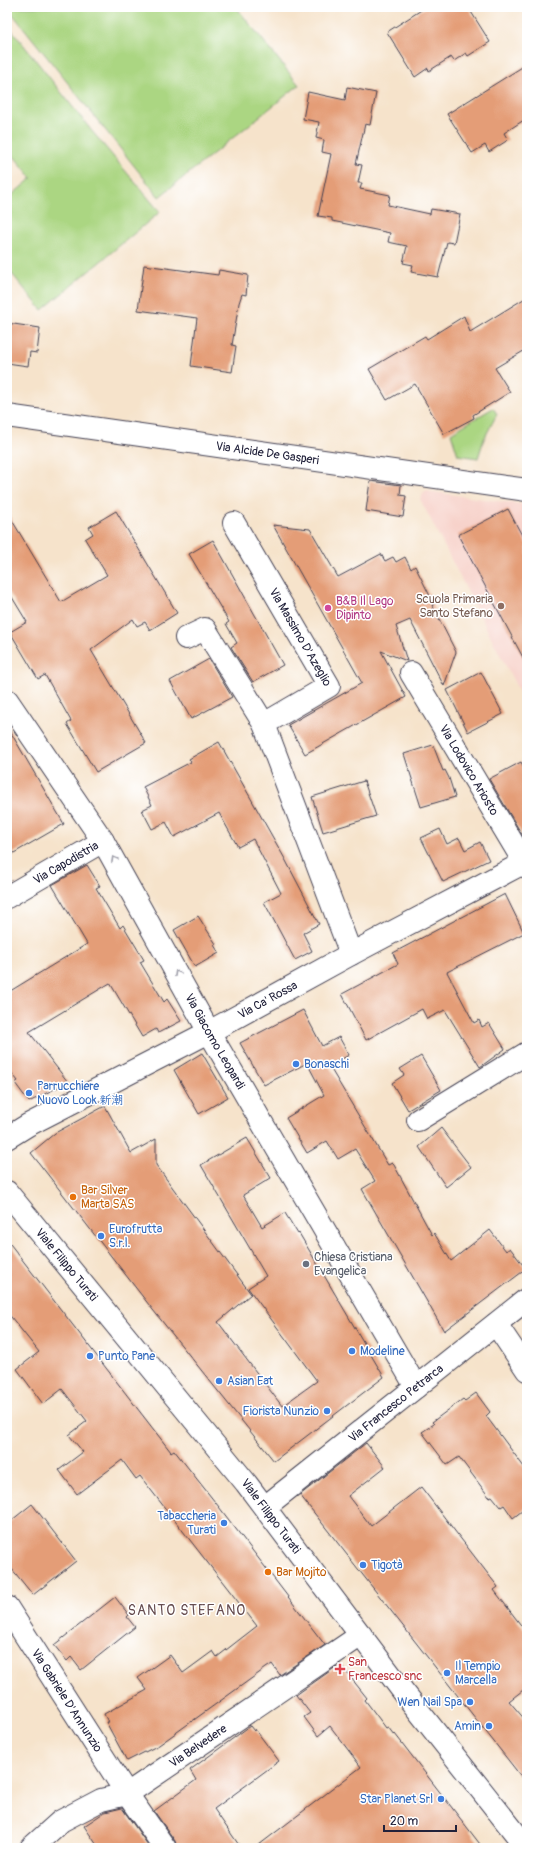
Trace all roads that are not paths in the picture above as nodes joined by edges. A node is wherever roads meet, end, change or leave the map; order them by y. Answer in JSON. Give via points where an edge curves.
{"nodes":[{"id":1,"x":7,"y":416,"type":"edge"},
{"id":2,"x":527,"y":490,"type":"edge"},
{"id":3,"x":234,"y":523,"type":"dead end"},
{"id":4,"x":186,"y":638,"type":"dead end"},
{"id":5,"x":411,"y":673,"type":"dead end"},
{"id":6,"x":7,"y":700,"type":"edge"},
{"id":7,"x":264,"y":724,"type":"junction"},
{"id":8,"x":103,"y":841,"type":"junction"},
{"id":9,"x":526,"y":863,"type":"edge"},
{"id":10,"x":7,"y":897,"type":"edge"},
{"id":11,"x":351,"y":954,"type":"junction"},
{"id":12,"x":209,"y":1032,"type":"junction"},
{"id":13,"x":527,"y":1053,"type":"edge"},
{"id":14,"x":418,"y":1120,"type":"dead end"},
{"id":15,"x":7,"y":1138,"type":"edge"},
{"id":16,"x":7,"y":1192,"type":"edge"},
{"id":17,"x":527,"y":1299,"type":"edge"},
{"id":18,"x":496,"y":1324,"type":"junction"},
{"id":19,"x":527,"y":1370,"type":"edge"},
{"id":20,"x":416,"y":1387,"type":"junction"},
{"id":21,"x":265,"y":1507,"type":"junction"},
{"id":22,"x":7,"y":1607,"type":"edge"},
{"id":23,"x":361,"y":1634,"type":"junction"},
{"id":24,"x":127,"y":1794,"type":"junction"},
{"id":25,"x":31,"y":1848,"type":"edge"},
{"id":26,"x":165,"y":1848,"type":"edge"},
{"id":27,"x":527,"y":1848,"type":"edge"}],
"edges":[{"from":1,"to":2,"type":"street","name":"Via Alcide De Gasperi"},
{"from":3,"to":7,"type":"street","name":"Via Massimo D'Azeglio","via":[[329,686]]},
{"from":4,"to":7,"type":"street","via":[[205,629]]},
{"from":5,"to":9,"type":"street","name":"Via Lodovico Ariosto"},
{"from":6,"to":8,"type":"street","name":"Via Giacomo Leopardi"},
{"from":7,"to":11,"type":"street"},
{"from":8,"to":10,"type":"street","name":"Via Capodistria"},
{"from":12,"to":8,"type":"street","name":"Via Giacomo Leopardi","one_way":true},
{"from":9,"to":11,"type":"street","name":"Via Ca' Rossa"},
{"from":11,"to":12,"type":"street","name":"Via Ca' Rossa"},
{"from":12,"to":15,"type":"street","name":"Via Ca' Rossa"},
{"from":12,"to":20,"type":"street","name":"Via Giacomo Leopardi"},
{"from":13,"to":14,"type":"street"},
{"from":16,"to":21,"type":"street","name":"Viale Filippo Turati"},
{"from":17,"to":18,"type":"street","name":"Via Francesco Petrarca"},
{"from":18,"to":19,"type":"street"},
{"from":18,"to":20,"type":"street","name":"Via Francesco Petrarca"},
{"from":20,"to":21,"type":"street","name":"Via Francesco Petrarca"},
{"from":21,"to":23,"type":"street","name":"Viale Filippo Turati"},
{"from":22,"to":24,"type":"street","name":"Via Gabriele D'Annunzio"},
{"from":23,"to":24,"type":"street","name":"Via Belvedere"},
{"from":23,"to":27,"type":"street","name":"Viale Filippo Turati"},
{"from":24,"to":25,"type":"street","name":"Via Belvedere","via":[[101,1800],[61,1821]]},
{"from":24,"to":26,"type":"street","name":"Via Gabriele D'Annunzio"}]}
